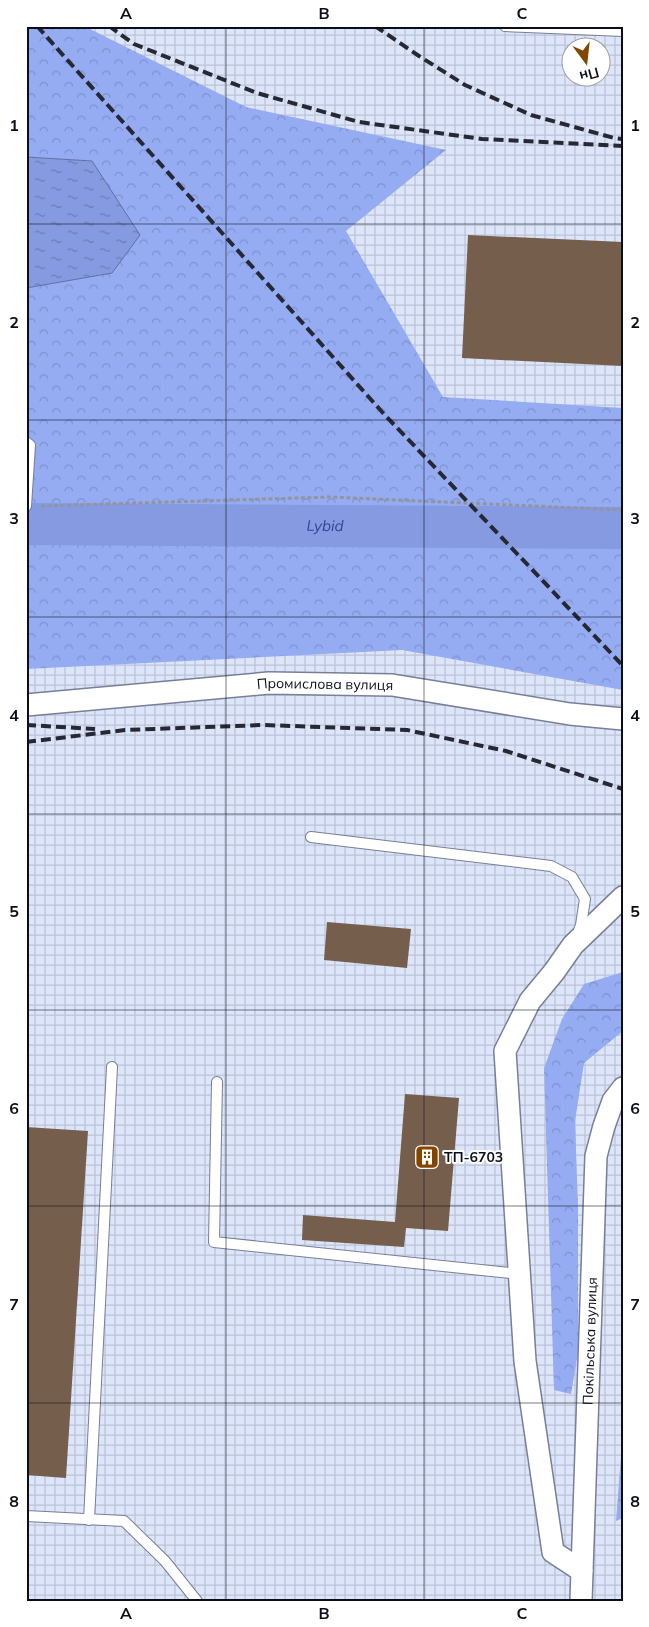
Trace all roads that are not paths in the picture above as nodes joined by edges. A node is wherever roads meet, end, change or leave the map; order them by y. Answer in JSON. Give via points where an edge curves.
{"nodes":[{"id":1,"x":505,"y":26,"type":"edge"},
{"id":2,"x":623,"y":31,"type":"edge"},
{"id":3,"x":26,"y":442,"type":"edge"},
{"id":4,"x":26,"y":506,"type":"edge"},
{"id":5,"x":26,"y":705,"type":"edge"},
{"id":6,"x":623,"y":719,"type":"edge"},
{"id":7,"x":311,"y":837,"type":"dead end"},
{"id":8,"x":623,"y":896,"type":"edge"},
{"id":9,"x":573,"y":945,"type":"junction"},
{"id":10,"x":112,"y":1067,"type":"dead end"},
{"id":11,"x":217,"y":1082,"type":"dead end"},
{"id":12,"x":623,"y":1088,"type":"edge"},
{"id":13,"x":520,"y":1274,"type":"junction"},
{"id":14,"x":26,"y":1516,"type":"edge"},
{"id":15,"x":89,"y":1520,"type":"junction"},
{"id":16,"x":582,"y":1571,"type":"junction"},
{"id":17,"x":197,"y":1601,"type":"edge"},
{"id":18,"x":581,"y":1601,"type":"edge"}],
"edges":[{"from":1,"to":2,"type":"lane"},
{"from":3,"to":4,"type":"lane","via":[[30,445]]},
{"from":5,"to":6,"type":"street","name":"Промислова вулиця","via":[[269,683],[392,685],[570,714]]},
{"from":7,"to":9,"type":"lane","via":[[551,866],[572,877],[585,898],[581,925]]},
{"from":8,"to":9,"type":"street"},
{"from":9,"to":13,"type":"street","via":[[530,1000],[505,1051]]},
{"from":10,"to":15,"type":"lane"},
{"from":11,"to":13,"type":"lane","via":[[214,1242]]},
{"from":12,"to":16,"type":"street","name":"Покільська вулиця","via":[[613,1101],[596,1156]]},
{"from":13,"to":16,"type":"street","via":[[525,1361],[553,1552]]},
{"from":14,"to":15,"type":"lane"},
{"from":15,"to":17,"type":"lane","via":[[124,1522],[165,1561]]},
{"from":16,"to":18,"type":"street","name":"Покільська вулиця"}]}
